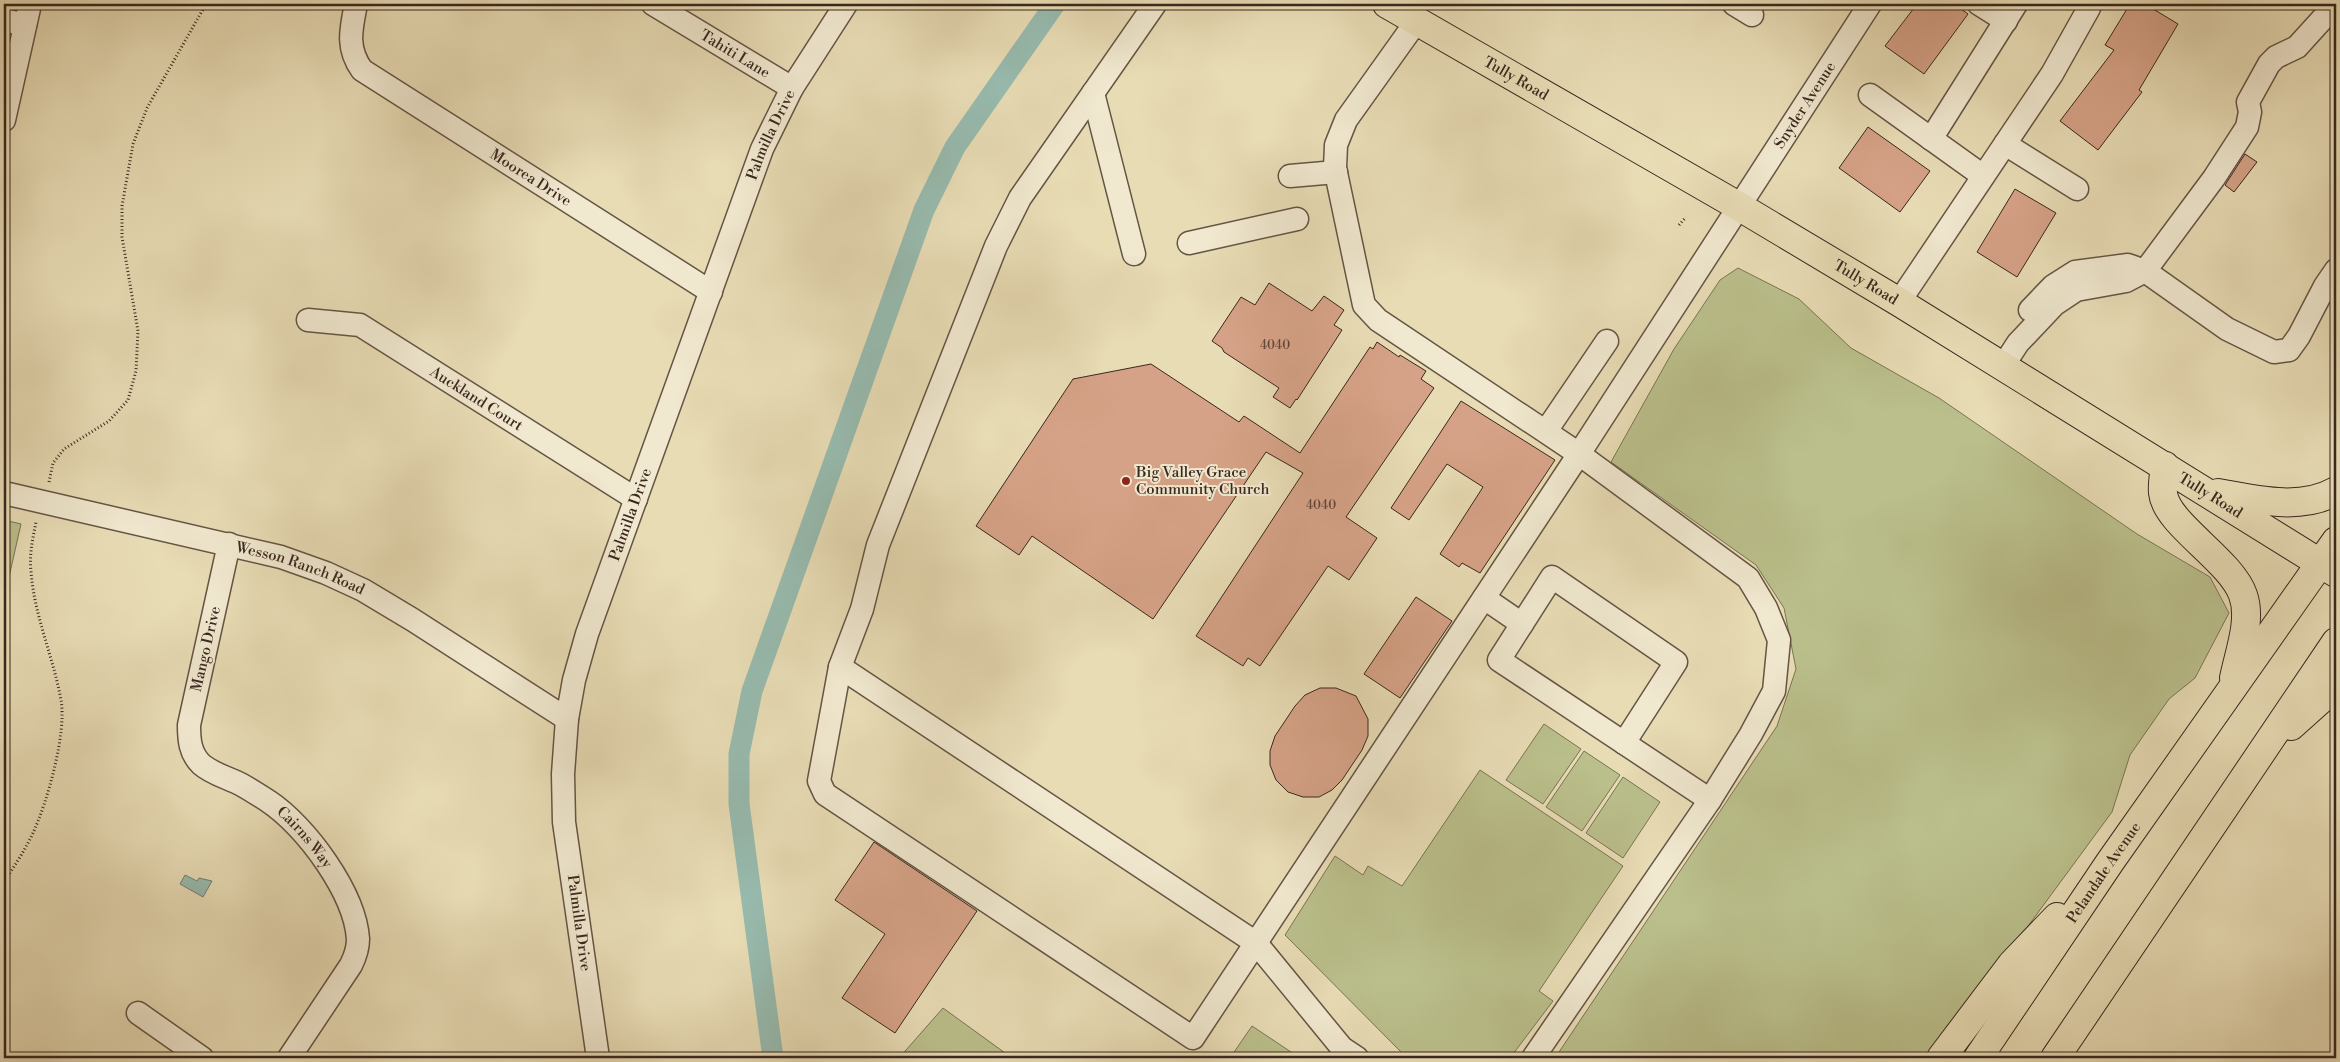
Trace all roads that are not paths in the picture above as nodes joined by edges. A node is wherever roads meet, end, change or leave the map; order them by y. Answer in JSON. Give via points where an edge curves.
{"nodes":[{"id":1,"x":356,"y":4,"type":"edge"},
{"id":2,"x":653,"y":4,"type":"edge"},
{"id":3,"x":846,"y":4,"type":"edge"},
{"id":4,"x":1156,"y":4,"type":"edge"},
{"id":5,"x":1387,"y":4,"type":"edge"},
{"id":6,"x":1870,"y":4,"type":"edge"},
{"id":7,"x":1979,"y":4,"type":"edge"},
{"id":8,"x":2087,"y":4,"type":"edge"},
{"id":9,"x":2336,"y":4,"type":"edge"},
{"id":10,"x":2011,"y":12,"type":"edge"},
{"id":11,"x":19,"y":16,"type":"edge"},
{"id":12,"x":1416,"y":22,"type":"junction"},
{"id":13,"x":792,"y":88,"type":"junction"},
{"id":14,"x":1093,"y":93,"type":"junction"},
{"id":15,"x":1870,"y":95,"type":"dead end"},
{"id":16,"x":4,"y":120,"type":"edge"},
{"id":17,"x":1931,"y":139,"type":"junction"},
{"id":18,"x":2005,"y":144,"type":"junction"},
{"id":19,"x":1336,"y":172,"type":"junction"},
{"id":20,"x":1290,"y":176,"type":"dead end"},
{"id":21,"x":1983,"y":176,"type":"junction"},
{"id":22,"x":2077,"y":189,"type":"dead end"},
{"id":23,"x":1740,"y":207,"type":"junction"},
{"id":24,"x":1297,"y":220,"type":"dead end"},
{"id":25,"x":1189,"y":243,"type":"dead end"},
{"id":26,"x":1134,"y":254,"type":"dead end"},
{"id":27,"x":2336,"y":270,"type":"edge"},
{"id":28,"x":2145,"y":271,"type":"junction"},
{"id":29,"x":710,"y":292,"type":"junction"},
{"id":30,"x":1898,"y":302,"type":"junction"},
{"id":31,"x":308,"y":320,"type":"dead end"},
{"id":32,"x":1606,"y":341,"type":"dead end"},
{"id":33,"x":1996,"y":362,"type":"junction"},
{"id":34,"x":1546,"y":431,"type":"junction"},
{"id":35,"x":1579,"y":454,"type":"junction"},
{"id":36,"x":2165,"y":466,"type":"junction"},
{"id":37,"x":2336,"y":491,"type":"edge"},
{"id":38,"x":4,"y":493,"type":"edge"},
{"id":39,"x":636,"y":499,"type":"junction"},
{"id":40,"x":2336,"y":541,"type":"edge"},
{"id":41,"x":230,"y":544,"type":"junction"},
{"id":42,"x":2328,"y":568,"type":"edge"},
{"id":43,"x":1484,"y":598,"type":"junction"},
{"id":44,"x":1522,"y":624,"type":"junction"},
{"id":45,"x":2336,"y":642,"type":"edge"},
{"id":46,"x":840,"y":667,"type":"junction"},
{"id":47,"x":2336,"y":681,"type":"edge"},
{"id":48,"x":2231,"y":690,"type":"junction"},
{"id":49,"x":567,"y":719,"type":"junction"},
{"id":50,"x":2271,"y":738,"type":"junction"},
{"id":51,"x":1624,"y":743,"type":"junction"},
{"id":52,"x":192,"y":753,"type":"joint"},
{"id":53,"x":1710,"y":800,"type":"junction"},
{"id":54,"x":2110,"y":862,"type":"junction"},
{"id":55,"x":1256,"y":943,"type":"junction"},
{"id":56,"x":138,"y":1013,"type":"dead end"},
{"id":57,"x":202,"y":1058,"type":"edge"},
{"id":58,"x":289,"y":1058,"type":"edge"},
{"id":59,"x":598,"y":1058,"type":"edge"},
{"id":60,"x":1357,"y":1058,"type":"edge"},
{"id":61,"x":1533,"y":1058,"type":"edge"},
{"id":62,"x":1941,"y":1058,"type":"edge"},
{"id":63,"x":1978,"y":1058,"type":"edge"},
{"id":64,"x":2054,"y":1058,"type":"edge"}],
"edges":[{"from":1,"to":29,"type":"street","name":"Moorea Drive","via":[[350,46],[362,70]]},
{"from":2,"to":13,"type":"street","name":"Tahiti Lane"},
{"from":3,"to":13,"type":"street","name":"Palmilla Drive"},
{"from":4,"to":14,"type":"street"},
{"from":5,"to":12,"type":"main road","name":"Tully Road"},
{"from":6,"to":23,"type":"street","name":"Snyder Avenue"},
{"from":7,"to":10,"type":"street"},
{"from":8,"to":18,"type":"street","via":[[2089,8],[2052,74]]},
{"from":9,"to":28,"type":"street","via":[[2297,47],[2269,64],[2248,102],[2247,128]]},
{"from":10,"to":17,"type":"street"},
{"from":11,"to":16,"type":"street"},
{"from":12,"to":19,"type":"street","via":[[1346,120],[1336,145]]},
{"from":12,"to":23,"type":"main road","name":"Tully Road"},
{"from":13,"to":29,"type":"street","name":"Palmilla Drive","via":[[762,149]]},
{"from":14,"to":26,"type":"street"},
{"from":14,"to":46,"type":"street","via":[[1020,198],[996,246],[878,546],[862,609]]},
{"from":15,"to":17,"type":"street"},
{"from":17,"to":21,"type":"street"},
{"from":18,"to":21,"type":"street"},
{"from":18,"to":22,"type":"street"},
{"from":19,"to":20,"type":"street"},
{"from":19,"to":34,"type":"street","via":[[1364,305],[1378,320]]},
{"from":21,"to":30,"type":"street"},
{"from":23,"to":30,"type":"main road","name":"Tully Road"},
{"from":23,"to":35,"type":"street","name":"Snyder Avenue"},
{"from":24,"to":25,"type":"street"},
{"from":27,"to":28,"type":"street","via":[[2289,350],[2282,353],[2228,329]]},
{"from":28,"to":33,"type":"street","via":[[2128,265],[2075,272],[2053,286]]},
{"from":29,"to":39,"type":"street","name":"Palmilla Drive"},
{"from":30,"to":33,"type":"main road","name":"Tully Road"},
{"from":31,"to":39,"type":"street","name":"Auckland Court","via":[[360,325]]},
{"from":32,"to":34,"type":"street"},
{"from":33,"to":36,"type":"main road","name":"Tully Road"},
{"from":34,"to":35,"type":"street"},
{"from":35,"to":43,"type":"street","name":"Snyder Avenue"},
{"from":35,"to":53,"type":"street","via":[[1748,578],[1766,608],[1779,640],[1774,691]]},
{"from":36,"to":37,"type":"main road","via":[[2216,493],[2259,500],[2312,500]]},
{"from":36,"to":42,"type":"main road","name":"Tully Road"},
{"from":36,"to":48,"type":"main road","name":"Pelandale Avenue","via":[[2163,495],[2170,510],[2232,575],[2244,596],[2246,619]]},
{"from":38,"to":41,"type":"street","name":"Wesson Ranch Road"},
{"from":39,"to":49,"type":"street","name":"Palmilla Drive","via":[[587,634]]},
{"from":40,"to":42,"type":"main road","name":"Pelandale Avenue"},
{"from":41,"to":49,"type":"street","name":"Wesson Ranch Road","via":[[281,557],[363,590]]},
{"from":41,"to":52,"type":"street","name":"Mango Drive","via":[[189,725]]},
{"from":42,"to":48,"type":"main road","name":"Pelandale Avenue"},
{"from":43,"to":44,"type":"street"},
{"from":43,"to":55,"type":"street","name":"Snyder Avenue"},
{"from":44,"to":51,"type":"street","via":[[1499,660]]},
{"from":44,"to":51,"type":"street","via":[[1552,577],[1676,662]]},
{"from":45,"to":50,"type":"main road"},
{"from":46,"to":55,"type":"street"},
{"from":46,"to":55,"type":"street","name":"Snyder Avenue","via":[[819,781],[825,794],[1184,1033],[1193,1038]]},
{"from":47,"to":50,"type":"main road","via":[[2299,721]]},
{"from":48,"to":54,"type":"main road","name":"Pelandale Avenue"},
{"from":49,"to":59,"type":"street","name":"Palmilla Drive","via":[[564,822]]},
{"from":50,"to":64,"type":"main road"},
{"from":51,"to":53,"type":"street"},
{"from":52,"to":58,"type":"street","name":"Cairns Way","via":[[209,770],[243,785],[292,821],[314,845],[343,893],[354,923],[358,940],[351,965]]},
{"from":53,"to":61,"type":"street"},
{"from":54,"to":62,"type":"main road","via":[[2012,964]]},
{"from":54,"to":63,"type":"main road","name":"Pelandale Avenue"},
{"from":55,"to":60,"type":"street","via":[[1342,1048]]},
{"from":56,"to":57,"type":"street"}]}
